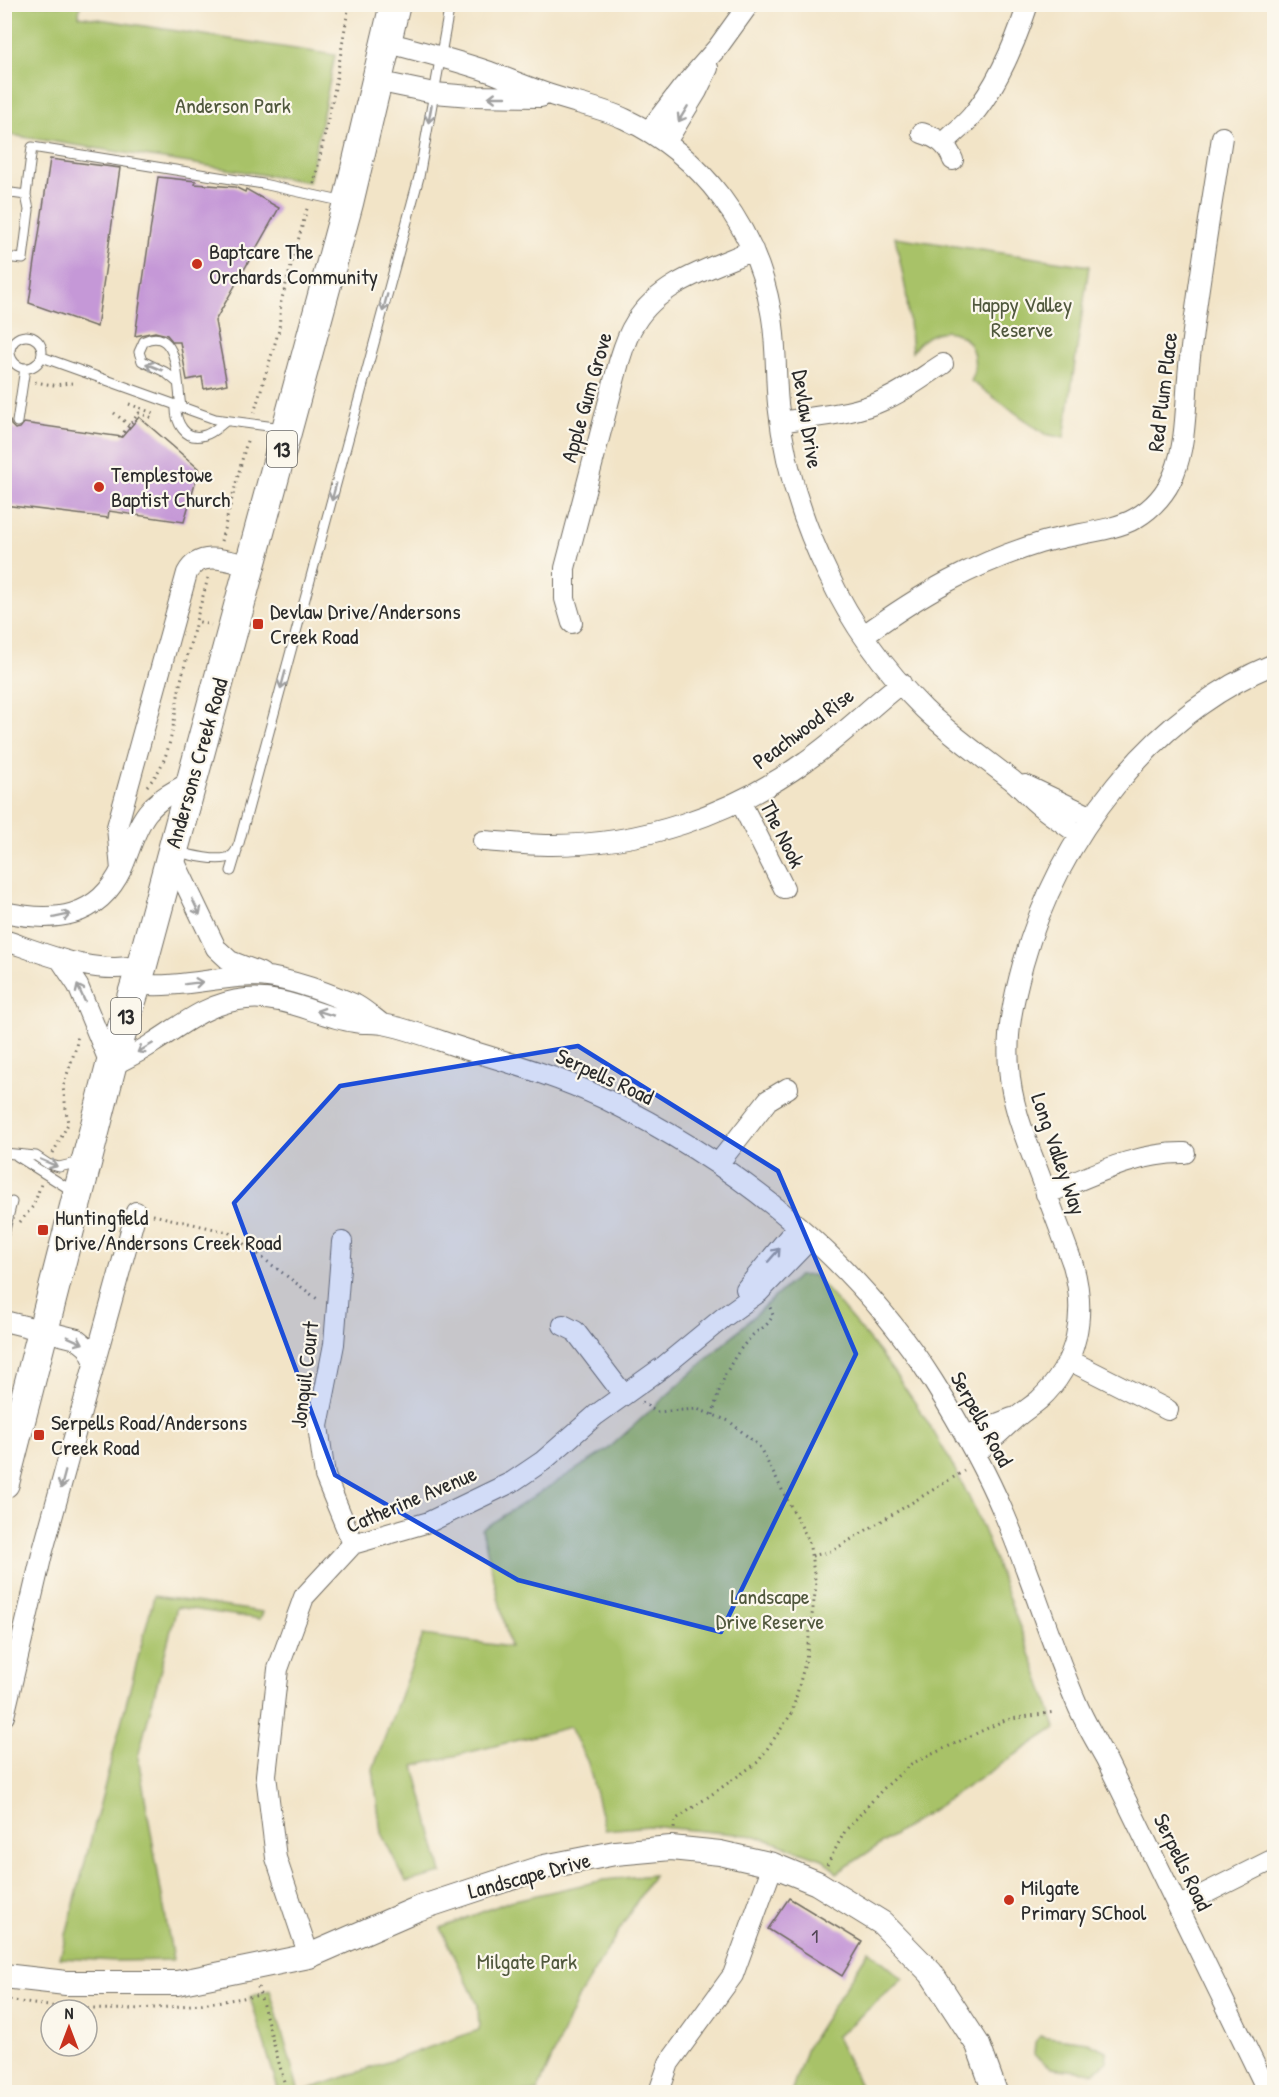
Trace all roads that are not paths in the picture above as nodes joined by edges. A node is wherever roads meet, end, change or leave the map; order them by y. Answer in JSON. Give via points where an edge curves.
{"nodes":[{"id":1,"x":390,"y":4,"type":"edge"},
{"id":2,"x":395,"y":4,"type":"edge"},
{"id":3,"x":450,"y":4,"type":"edge"},
{"id":4,"x":749,"y":4,"type":"edge"},
{"id":5,"x":1028,"y":4,"type":"edge"},
{"id":6,"x":385,"y":42,"type":"junction"},
{"id":7,"x":718,"y":47,"type":"junction"},
{"id":8,"x":440,"y":56,"type":"junction"},
{"id":9,"x":376,"y":81,"type":"junction"},
{"id":10,"x":434,"y":93,"type":"junction"},
{"id":11,"x":556,"y":97,"type":"junction"},
{"id":12,"x":649,"y":131,"type":"junction"},
{"id":13,"x":922,"y":133,"type":"dead end"},
{"id":14,"x":1222,"y":137,"type":"dead end"},
{"id":15,"x":666,"y":142,"type":"junction"},
{"id":16,"x":4,"y":192,"type":"edge"},
{"id":17,"x":26,"y":195,"type":"junction"},
{"id":18,"x":348,"y":203,"type":"junction"},
{"id":19,"x":753,"y":250,"type":"junction"},
{"id":20,"x":4,"y":256,"type":"edge"},
{"id":21,"x":6,"y":347,"type":"edge"},
{"id":22,"x":42,"y":357,"type":"junction"},
{"id":23,"x":944,"y":364,"type":"dead end"},
{"id":24,"x":25,"y":368,"type":"junction"},
{"id":25,"x":177,"y":382,"type":"junction"},
{"id":26,"x":179,"y":406,"type":"junction"},
{"id":27,"x":226,"y":421,"type":"junction"},
{"id":28,"x":17,"y":422,"type":"dead end"},
{"id":29,"x":781,"y":422,"type":"junction"},
{"id":30,"x":288,"y":429,"type":"junction"},
{"id":31,"x":250,"y":566,"type":"junction"},
{"id":32,"x":572,"y":623,"type":"dead end"},
{"id":33,"x":864,"y":635,"type":"junction"},
{"id":34,"x":1275,"y":664,"type":"edge"},
{"id":35,"x":901,"y":683,"type":"junction"},
{"id":36,"x":1011,"y":779,"type":"junction"},
{"id":37,"x":192,"y":781,"type":"junction"},
{"id":38,"x":740,"y":801,"type":"junction"},
{"id":39,"x":1092,"y":817,"type":"junction"},
{"id":40,"x":1079,"y":835,"type":"junction"},
{"id":41,"x":483,"y":841,"type":"dead end"},
{"id":42,"x":238,"y":846,"type":"junction"},
{"id":43,"x":172,"y":852,"type":"junction"},
{"id":44,"x":121,"y":870,"type":"junction"},
{"id":45,"x":231,"y":872,"type":"dead end"},
{"id":46,"x":784,"y":888,"type":"dead end"},
{"id":47,"x":4,"y":912,"type":"edge"},
{"id":48,"x":4,"y":940,"type":"edge"},
{"id":49,"x":60,"y":959,"type":"junction"},
{"id":50,"x":139,"y":974,"type":"junction"},
{"id":51,"x":279,"y":980,"type":"junction"},
{"id":52,"x":297,"y":995,"type":"junction"},
{"id":53,"x":111,"y":1066,"type":"junction"},
{"id":54,"x":788,"y":1088,"type":"dead end"},
{"id":55,"x":8,"y":1153,"type":"edge"},
{"id":56,"x":1185,"y":1153,"type":"dead end"},
{"id":57,"x":88,"y":1159,"type":"junction"},
{"id":58,"x":718,"y":1164,"type":"junction"},
{"id":59,"x":79,"y":1194,"type":"junction"},
{"id":60,"x":1046,"y":1194,"type":"junction"},
{"id":61,"x":12,"y":1202,"type":"dead end"},
{"id":62,"x":136,"y":1212,"type":"road end"},
{"id":63,"x":6,"y":1229,"type":"edge"},
{"id":64,"x":804,"y":1232,"type":"junction"},
{"id":65,"x":342,"y":1242,"type":"dead end"},
{"id":66,"x":724,"y":1317,"type":"junction"},
{"id":67,"x":4,"y":1321,"type":"edge"},
{"id":68,"x":563,"y":1325,"type":"dead end"},
{"id":69,"x":45,"y":1331,"type":"junction"},
{"id":70,"x":1069,"y":1360,"type":"junction"},
{"id":71,"x":95,"y":1362,"type":"junction"},
{"id":72,"x":625,"y":1393,"type":"junction"},
{"id":73,"x":1168,"y":1410,"type":"dead end"},
{"id":74,"x":1017,"y":1417,"type":"junction"},
{"id":75,"x":965,"y":1436,"type":"junction"},
{"id":76,"x":978,"y":1458,"type":"junction"},
{"id":77,"x":4,"y":1483,"type":"edge"},
{"id":78,"x":353,"y":1544,"type":"junction"},
{"id":79,"x":4,"y":1716,"type":"edge"},
{"id":80,"x":1269,"y":1859,"type":"edge"},
{"id":81,"x":774,"y":1865,"type":"junction"},
{"id":82,"x":1178,"y":1907,"type":"junction"},
{"id":83,"x":309,"y":1956,"type":"junction"},
{"id":84,"x":4,"y":1976,"type":"edge"},
{"id":85,"x":659,"y":2092,"type":"edge"},
{"id":86,"x":995,"y":2092,"type":"edge"},
{"id":87,"x":1268,"y":2092,"type":"edge"}],
"edges":[{"from":1,"to":6,"type":"main road","name":"Andersons Creek Road","number":"13"},
{"from":2,"to":6,"type":"main road","name":"Andersons Creek Road","number":"13"},
{"from":3,"to":8,"type":"lane"},
{"from":4,"to":7,"type":"street"},
{"from":5,"to":13,"type":"street","via":[[992,86],[949,151],[937,138]]},
{"from":6,"to":8,"type":"street","name":"Devlaw Drive"},
{"from":6,"to":9,"type":"main road","name":"Andersons Creek Road","number":"13"},
{"from":7,"to":12,"type":"street"},
{"from":7,"to":15,"type":"street","one_way":true},
{"from":8,"to":10,"type":"lane"},
{"from":8,"to":11,"type":"street","name":"Devlaw Drive"},
{"from":9,"to":10,"type":"street","name":"Devlaw Drive"},
{"from":9,"to":18,"type":"main road","name":"Andersons Creek Road","number":"13"},
{"from":11,"to":10,"type":"street","name":"Devlaw Drive","one_way":true},
{"from":10,"to":42,"type":"lane","one_way":true,"via":[[419,177]]},
{"from":11,"to":12,"type":"street","name":"Devlaw Drive","via":[[602,109]]},
{"from":12,"to":15,"type":"street","name":"Devlaw Drive"},
{"from":14,"to":33,"type":"street","name":"Red Plum Place","via":[[1193,328],[1181,451],[1166,491],[1146,511],[1124,524],[1041,543],[950,579]]},
{"from":15,"to":19,"type":"street","name":"Devlaw Drive","via":[[722,197]]},
{"from":16,"to":17,"type":"lane"},
{"from":17,"to":18,"type":"lane","via":[[32,147],[249,181]]},
{"from":17,"to":20,"type":"lane","via":[[29,210],[23,259]]},
{"from":18,"to":30,"type":"main road","name":"Andersons Creek Road","number":"13"},
{"from":19,"to":29,"type":"street","name":"Devlaw Drive","via":[[771,313]]},
{"from":19,"to":32,"type":"street","name":"Apple Gum Grove","via":[[664,292],[630,332],[567,560],[565,599]]},
{"from":21,"to":22,"type":"lane","via":[[19,337],[33,334],[41,344]]},
{"from":21,"to":24,"type":"lane","via":[[12,361]]},
{"from":22,"to":24,"type":"lane","via":[[36,366]]},
{"from":22,"to":26,"type":"lane"},
{"from":23,"to":29,"type":"street","via":[[871,405]]},
{"from":24,"to":28,"type":"lane"},
{"from":25,"to":25,"type":"lane","one_way":true,"via":[[142,361],[139,352],[145,340],[161,339],[169,344]]},
{"from":25,"to":26,"type":"lane"},
{"from":26,"to":27,"type":"lane"},
{"from":26,"to":27,"type":"lane","via":[[178,424],[192,435],[206,435]]},
{"from":27,"to":30,"type":"lane"},
{"from":29,"to":33,"type":"street","name":"Devlaw Drive","via":[[793,481],[810,531],[845,607]]},
{"from":30,"to":31,"type":"main road","name":"Andersons Creek Road","number":"13"},
{"from":31,"to":37,"type":"main road","name":"Andersons Creek Road","number":"13"},
{"from":31,"to":44,"type":"street","via":[[214,558],[199,560],[187,573],[117,830]]},
{"from":33,"to":35,"type":"street","name":"Devlaw Drive"},
{"from":34,"to":39,"type":"street","name":"Long Valley Way","via":[[1235,684],[1172,727],[1143,754]]},
{"from":35,"to":36,"type":"street","name":"Devlaw Drive","via":[[948,731]]},
{"from":35,"to":38,"type":"street","name":"Peachwood Rise","via":[[808,760]]},
{"from":36,"to":39,"type":"street","name":"Devlaw Drive"},
{"from":36,"to":40,"type":"street","name":"Devlaw Drive"},
{"from":37,"to":43,"type":"main road","name":"Andersons Creek Road","number":"13"},
{"from":37,"to":44,"type":"street","via":[[164,797],[146,814]]},
{"from":38,"to":41,"type":"street","name":"Peachwood Rise","via":[[635,837],[547,845]]},
{"from":38,"to":46,"type":"street","name":"The Nook"},
{"from":39,"to":40,"type":"street","name":"Long Valley Way"},
{"from":40,"to":60,"type":"street","name":"Long Valley Way","via":[[1037,921],[1010,1018],[1011,1089]]},
{"from":42,"to":43,"type":"lane","via":[[232,856],[224,858]]},
{"from":42,"to":45,"type":"lane"},
{"from":43,"to":50,"type":"main road","name":"Andersons Creek Road","number":"13"},
{"from":43,"to":51,"type":"street","name":"Serpells Road","one_way":true,"via":[[209,936],[222,955]]},
{"from":47,"to":44,"type":"street","one_way":true,"via":[[38,918],[69,915],[100,898]]},
{"from":48,"to":49,"type":"street","name":"Serpells Road"},
{"from":49,"to":50,"type":"street","name":"Serpells Road","via":[[102,968],[125,968]]},
{"from":53,"to":49,"type":"street","one_way":true,"via":[[78,986]]},
{"from":50,"to":51,"type":"street","name":"Serpells Road","one_way":true,"via":[[169,986],[255,976]]},
{"from":50,"to":53,"type":"main road","name":"Andersons Creek Road","number":"13"},
{"from":51,"to":52,"type":"street","name":"Serpells Road"},
{"from":52,"to":53,"type":"street","name":"Serpells Road","one_way":true,"via":[[217,1005]]},
{"from":52,"to":58,"type":"street","name":"Serpells Road","via":[[354,1022],[382,1024],[571,1084],[690,1145]]},
{"from":53,"to":57,"type":"main road","name":"Andersons Creek Road","number":"13"},
{"from":54,"to":58,"type":"street","via":[[768,1100]]},
{"from":55,"to":57,"type":"lane","via":[[36,1156],[48,1164],[64,1166]]},
{"from":55,"to":59,"type":"lane"},
{"from":56,"to":60,"type":"street","via":[[1136,1159]]},
{"from":57,"to":59,"type":"main road","name":"Andersons Creek Road","number":"13"},
{"from":58,"to":64,"type":"street","name":"Serpells Road"},
{"from":59,"to":69,"type":"main road","name":"Andersons Creek Road","number":"13"},
{"from":60,"to":70,"type":"street","name":"Long Valley Way","via":[[1079,1290],[1079,1327]]},
{"from":61,"to":63,"type":"lane"},
{"from":62,"to":71,"type":"street"},
{"from":66,"to":64,"type":"street","name":"Catherine Avenue","one_way":true,"via":[[769,1260]]},
{"from":64,"to":66,"type":"street","name":"Catherine Avenue","via":[[759,1292]]},
{"from":64,"to":75,"type":"street","name":"Serpells Road","via":[[861,1289],[900,1336],[932,1379]]},
{"from":65,"to":78,"type":"street","name":"Jonquil Court","via":[[334,1344],[318,1426],[325,1476]]},
{"from":66,"to":72,"type":"street","name":"Catherine Avenue"},
{"from":67,"to":69,"type":"street"},
{"from":68,"to":72,"type":"street","via":[[575,1331]]},
{"from":69,"to":71,"type":"street","one_way":true,"via":[[80,1341]]},
{"from":69,"to":77,"type":"main road","name":"Andersons Creek Road","number":"13"},
{"from":70,"to":73,"type":"street"},
{"from":70,"to":74,"type":"street","name":"Long Valley Way","via":[[1040,1400]]},
{"from":71,"to":79,"type":"street","one_way":true,"via":[[42,1554]]},
{"from":72,"to":78,"type":"street","name":"Catherine Avenue","via":[[512,1482],[429,1522]]},
{"from":74,"to":75,"type":"street","name":"Long Valley Way"},
{"from":74,"to":76,"type":"street","name":"Long Valley Way"},
{"from":75,"to":76,"type":"street","name":"Serpells Road"},
{"from":76,"to":82,"type":"street","name":"Serpells Road","via":[[1007,1520],[1079,1709]]},
{"from":78,"to":83,"type":"street","name":"Catherine Avenue","via":[[304,1597],[278,1669],[266,1775],[276,1858]]},
{"from":80,"to":82,"type":"street"},
{"from":81,"to":83,"type":"street","name":"Landscape Drive","via":[[720,1853],[671,1848],[615,1853],[544,1867],[417,1909]]},
{"from":81,"to":85,"type":"street","via":[[733,1976],[669,2063]]},
{"from":81,"to":86,"type":"street","name":"Landscape Drive","via":[[818,1883],[882,1923],[931,1973],[978,2044]]},
{"from":82,"to":87,"type":"street","name":"Serpells Road"},
{"from":83,"to":84,"type":"street","name":"Landscape Drive","via":[[177,1983],[66,1983]]}]}
